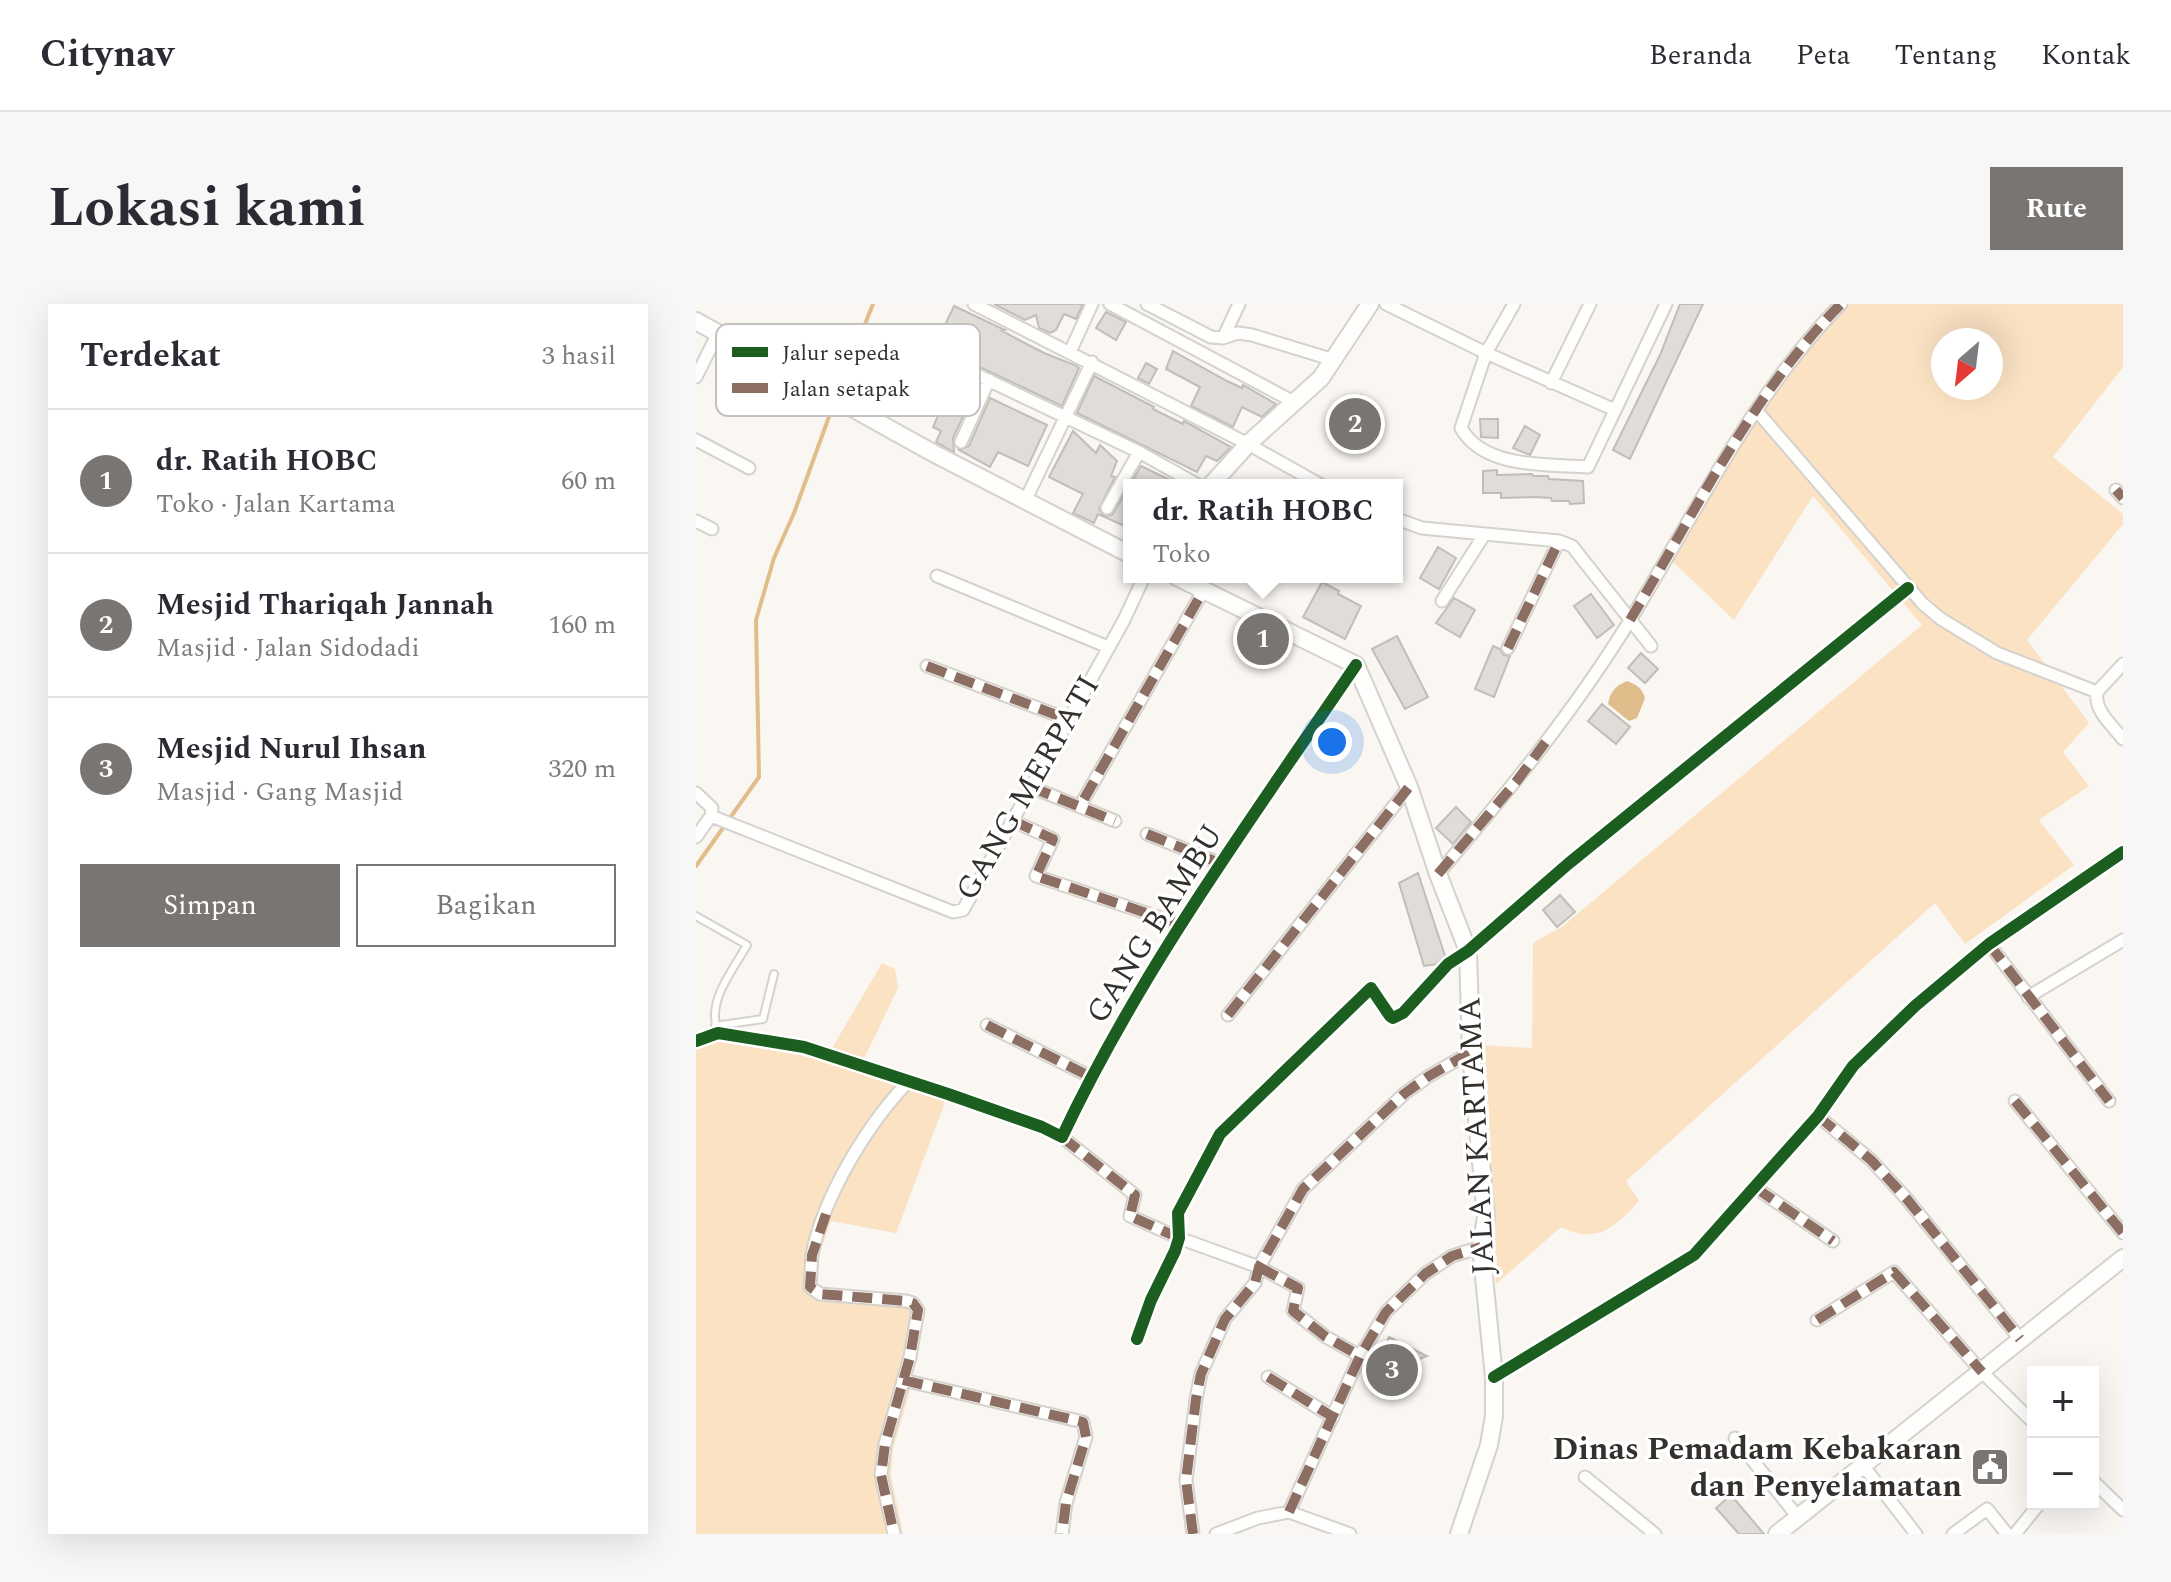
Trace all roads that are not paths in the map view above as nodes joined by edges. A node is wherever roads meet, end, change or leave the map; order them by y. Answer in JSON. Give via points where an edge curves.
{"nodes":[{"id":1,"x":974,"y":304,"type":"edge"},
{"id":2,"x":1092,"y":304,"type":"edge"},
{"id":3,"x":1110,"y":304,"type":"edge"},
{"id":4,"x":1147,"y":304,"type":"edge"},
{"id":5,"x":1239,"y":304,"type":"edge"},
{"id":6,"x":1370,"y":304,"type":"edge"},
{"id":7,"x":1386,"y":304,"type":"edge"},
{"id":8,"x":1514,"y":304,"type":"edge"},
{"id":9,"x":1590,"y":304,"type":"edge"},
{"id":10,"x":1666,"y":304,"type":"edge"},
{"id":11,"x":1841,"y":304,"type":"edge"},
{"id":12,"x":1171,"y":310,"type":"edge"},
{"id":13,"x":696,"y":321,"type":"edge"},
{"id":14,"x":716,"y":332,"type":"edge"},
{"id":15,"x":716,"y":337,"type":"edge"},
{"id":16,"x":1223,"y":338,"type":"junction"},
{"id":17,"x":1070,"y":352,"type":"junction"},
{"id":18,"x":1486,"y":353,"type":"junction"},
{"id":19,"x":1334,"y":360,"type":"junction"},
{"id":20,"x":1092,"y":362,"type":"junction"},
{"id":21,"x":980,"y":376,"type":"edge"},
{"id":22,"x":696,"y":377,"type":"edge"},
{"id":23,"x":989,"y":380,"type":"junction"},
{"id":24,"x":1551,"y":383,"type":"junction"},
{"id":25,"x":980,"y":400,"type":"edge"},
{"id":26,"x":1292,"y":401,"type":"junction"},
{"id":27,"x":1615,"y":410,"type":"junction"},
{"id":28,"x":1756,"y":410,"type":"junction"},
{"id":29,"x":866,"y":416,"type":"edge"},
{"id":30,"x":973,"y":416,"type":"edge"},
{"id":31,"x":1065,"y":418,"type":"junction"},
{"id":32,"x":696,"y":440,"type":"edge"},
{"id":33,"x":961,"y":442,"type":"dead end"},
{"id":34,"x":1248,"y":444,"type":"junction"},
{"id":35,"x":1139,"y":452,"type":"junction"},
{"id":36,"x":749,"y":468,"type":"dead end"},
{"id":37,"x":1124,"y":479,"type":"edge"},
{"id":38,"x":1187,"y":479,"type":"edge"},
{"id":39,"x":1216,"y":479,"type":"edge"},
{"id":40,"x":1310,"y":479,"type":"edge"},
{"id":41,"x":1123,"y":480,"type":"edge"},
{"id":42,"x":1025,"y":501,"type":"junction"},
{"id":43,"x":1107,"y":508,"type":"dead end"},
{"id":44,"x":696,"y":521,"type":"edge"},
{"id":45,"x":1403,"y":521,"type":"edge"},
{"id":46,"x":712,"y":529,"type":"dead end"},
{"id":47,"x":1484,"y":535,"type":"junction"},
{"id":48,"x":1559,"y":541,"type":"junction"},
{"id":49,"x":1123,"y":551,"type":"edge"},
{"id":50,"x":937,"y":576,"type":"dead end"},
{"id":51,"x":1141,"y":583,"type":"edge"},
{"id":52,"x":1188,"y":583,"type":"edge"},
{"id":53,"x":1908,"y":588,"type":"junction"},
{"id":54,"x":1203,"y":591,"type":"junction"},
{"id":55,"x":1442,"y":601,"type":"dead end"},
{"id":56,"x":1630,"y":620,"type":"junction"},
{"id":57,"x":1651,"y":646,"type":"dead end"},
{"id":58,"x":1108,"y":647,"type":"junction"},
{"id":59,"x":1508,"y":648,"type":"dead end"},
{"id":60,"x":2123,"y":664,"type":"edge"},
{"id":61,"x":1356,"y":665,"type":"junction"},
{"id":62,"x":927,"y":666,"type":"dead end"},
{"id":63,"x":2097,"y":692,"type":"junction"},
{"id":64,"x":1067,"y":719,"type":"junction"},
{"id":65,"x":2123,"y":739,"type":"edge"},
{"id":66,"x":1031,"y":787,"type":"junction"},
{"id":67,"x":1409,"y":787,"type":"junction"},
{"id":68,"x":696,"y":793,"type":"edge"},
{"id":69,"x":1084,"y":799,"type":"dead end"},
{"id":70,"x":715,"y":818,"type":"junction"},
{"id":71,"x":1013,"y":821,"type":"junction"},
{"id":72,"x":1115,"y":821,"type":"dead end"},
{"id":73,"x":1147,"y":834,"type":"dead end"},
{"id":74,"x":696,"y":837,"type":"edge"},
{"id":75,"x":2123,"y":852,"type":"edge"},
{"id":76,"x":1222,"y":864,"type":"junction"},
{"id":77,"x":1438,"y":874,"type":"junction"},
{"id":78,"x":696,"y":916,"type":"edge"},
{"id":79,"x":1182,"y":925,"type":"junction"},
{"id":80,"x":2123,"y":940,"type":"edge"},
{"id":81,"x":1989,"y":944,"type":"junction"},
{"id":82,"x":1468,"y":951,"type":"junction"},
{"id":83,"x":774,"y":974,"type":"dead end"},
{"id":84,"x":2028,"y":997,"type":"junction"},
{"id":85,"x":1228,"y":1015,"type":"dead end"},
{"id":86,"x":987,"y":1025,"type":"dead end"},
{"id":87,"x":716,"y":1030,"type":"junction"},
{"id":88,"x":696,"y":1041,"type":"edge"},
{"id":89,"x":1471,"y":1052,"type":"junction"},
{"id":90,"x":1093,"y":1078,"type":"junction"},
{"id":91,"x":909,"y":1081,"type":"junction"},
{"id":92,"x":2015,"y":1101,"type":"dead end"},
{"id":93,"x":2109,"y":1101,"type":"dead end"},
{"id":94,"x":1818,"y":1116,"type":"junction"},
{"id":95,"x":1062,"y":1137,"type":"junction"},
{"id":96,"x":1756,"y":1188,"type":"junction"},
{"id":97,"x":2123,"y":1233,"type":"edge"},
{"id":98,"x":1179,"y":1238,"type":"junction"},
{"id":99,"x":1833,"y":1241,"type":"dead end"},
{"id":100,"x":1481,"y":1247,"type":"junction"},
{"id":101,"x":2123,"y":1258,"type":"edge"},
{"id":102,"x":1259,"y":1267,"type":"junction"},
{"id":103,"x":1817,"y":1320,"type":"dead end"},
{"id":104,"x":1137,"y":1339,"type":"dead end"},
{"id":105,"x":2020,"y":1339,"type":"junction"},
{"id":106,"x":1360,"y":1356,"type":"junction"},
{"id":107,"x":1982,"y":1372,"type":"junction"},
{"id":108,"x":1268,"y":1377,"type":"dead end"},
{"id":109,"x":1494,"y":1377,"type":"junction"},
{"id":110,"x":903,"y":1380,"type":"junction"},
{"id":111,"x":2027,"y":1416,"type":"edge"},
{"id":112,"x":1333,"y":1417,"type":"junction"},
{"id":113,"x":1735,"y":1438,"type":"dead end"},
{"id":114,"x":1862,"y":1464,"type":"junction"},
{"id":115,"x":1585,"y":1477,"type":"dead end"},
{"id":116,"x":2099,"y":1487,"type":"edge"},
{"id":117,"x":2034,"y":1510,"type":"edge"},
{"id":118,"x":2123,"y":1510,"type":"edge"},
{"id":119,"x":1289,"y":1512,"type":"junction"},
{"id":120,"x":1797,"y":1516,"type":"junction"},
{"id":121,"x":894,"y":1534,"type":"edge"},
{"id":122,"x":1062,"y":1534,"type":"edge"},
{"id":123,"x":1193,"y":1534,"type":"edge"},
{"id":124,"x":1216,"y":1534,"type":"edge"},
{"id":125,"x":1350,"y":1534,"type":"edge"},
{"id":126,"x":1459,"y":1534,"type":"edge"},
{"id":127,"x":1655,"y":1534,"type":"edge"},
{"id":128,"x":1777,"y":1534,"type":"edge"},
{"id":129,"x":1916,"y":1534,"type":"edge"},
{"id":130,"x":1953,"y":1534,"type":"edge"},
{"id":131,"x":2007,"y":1534,"type":"edge"},
{"id":132,"x":2015,"y":1534,"type":"edge"}],
"edges":[{"from":1,"to":17,"type":"street"},
{"from":2,"to":17,"type":"street"},
{"from":3,"to":26,"type":"street"},
{"from":4,"to":12,"type":"street"},
{"from":5,"to":16,"type":"street"},
{"from":6,"to":19,"type":"main road"},
{"from":7,"to":18,"type":"street"},
{"from":8,"to":18,"type":"street"},
{"from":9,"to":24,"type":"street"},
{"from":10,"to":27,"type":"street"},
{"from":11,"to":28,"type":"street"},
{"from":12,"to":16,"type":"street","via":[[1211,337]]},
{"from":13,"to":14,"type":"main road"},
{"from":15,"to":22,"type":"street"},
{"from":16,"to":19,"type":"street","via":[[1252,335]]},
{"from":17,"to":20,"type":"street"},
{"from":18,"to":24,"type":"street"},
{"from":18,"to":27,"type":"street","via":[[1461,428],[1468,441],[1498,457],[1588,467]]},
{"from":19,"to":26,"type":"main road"},
{"from":20,"to":31,"type":"street"},
{"from":20,"to":34,"type":"street"},
{"from":21,"to":23,"type":"street"},
{"from":23,"to":25,"type":"street"},
{"from":23,"to":31,"type":"street"},
{"from":24,"to":27,"type":"street"},
{"from":26,"to":34,"type":"main road"},
{"from":28,"to":53,"type":"street"},
{"from":28,"to":56,"type":"street"},
{"from":29,"to":42,"type":"main road"},
{"from":30,"to":33,"type":"street"},
{"from":31,"to":35,"type":"street"},
{"from":31,"to":42,"type":"street"},
{"from":32,"to":36,"type":"street"},
{"from":34,"to":39,"type":"main road"},
{"from":34,"to":40,"type":"street"},
{"from":35,"to":37,"type":"street"},
{"from":35,"to":38,"type":"street"},
{"from":41,"to":43,"type":"street"},
{"from":42,"to":49,"type":"main road"},
{"from":44,"to":46,"type":"street"},
{"from":45,"to":47,"type":"street"},
{"from":47,"to":48,"type":"street"},
{"from":47,"to":55,"type":"street"},
{"from":48,"to":56,"type":"street","via":[[1576,549]]},
{"from":48,"to":59,"type":"street"},
{"from":50,"to":58,"type":"street"},
{"from":51,"to":58,"type":"street","name":"GANG MERPATI"},
{"from":52,"to":54,"type":"main road"},
{"from":53,"to":63,"type":"street","via":[[1941,619],[1997,653]]},
{"from":53,"to":82,"type":"street"},
{"from":54,"to":61,"type":"main road"},
{"from":54,"to":69,"type":"street"},
{"from":56,"to":57,"type":"street"},
{"from":56,"to":77,"type":"street","via":[[1516,782]]},
{"from":58,"to":64,"type":"street","name":"GANG MERPATI"},
{"from":60,"to":63,"type":"street"},
{"from":61,"to":67,"type":"main road","name":"JALAN KARTAMA"},
{"from":61,"to":76,"type":"street","name":"GANG BAMBU"},
{"from":62,"to":64,"type":"street"},
{"from":63,"to":65,"type":"street","via":[[2096,706]]},
{"from":64,"to":66,"type":"street","name":"GANG MERPATI"},
{"from":66,"to":71,"type":"street","name":"GANG MERPATI"},
{"from":66,"to":72,"type":"street"},
{"from":67,"to":77,"type":"main road","name":"JALAN KARTAMA"},
{"from":67,"to":85,"type":"street"},
{"from":68,"to":70,"type":"street"},
{"from":70,"to":71,"type":"street","name":"GANG MERPATI","via":[[953,912],[968,905]]},
{"from":70,"to":74,"type":"street"},
{"from":71,"to":79,"type":"street","via":[[1053,839],[1036,876]]},
{"from":73,"to":76,"type":"street"},
{"from":75,"to":81,"type":"street"},
{"from":76,"to":79,"type":"street","name":"GANG BAMBU"},
{"from":77,"to":82,"type":"main road","name":"JALAN KARTAMA"},
{"from":78,"to":87,"type":"lane","via":[[747,945],[715,1003]]},
{"from":79,"to":90,"type":"street","name":"GANG BAMBU"},
{"from":80,"to":84,"type":"street"},
{"from":81,"to":84,"type":"street"},
{"from":81,"to":94,"type":"street","via":[[1853,1066]]},
{"from":82,"to":89,"type":"main road","name":"JALAN KARTAMA"},
{"from":82,"to":98,"type":"street","via":[[1393,1018],[1371,988],[1220,1134],[1178,1213]]},
{"from":83,"to":87,"type":"lane","via":[[763,1019]]},
{"from":84,"to":93,"type":"street"},
{"from":86,"to":90,"type":"street"},
{"from":87,"to":88,"type":"street"},
{"from":87,"to":91,"type":"street","via":[[804,1047]]},
{"from":89,"to":100,"type":"main road","name":"JALAN KARTAMA","via":[[1486,1217]]},
{"from":89,"to":102,"type":"street","via":[[1404,1094],[1320,1171],[1303,1189]]},
{"from":90,"to":95,"type":"street","name":"GANG BAMBU"},
{"from":91,"to":95,"type":"street"},
{"from":91,"to":110,"type":"street","via":[[885,1105],[855,1151],[812,1255],[810,1287],[820,1294],[913,1303],[918,1310]]},
{"from":92,"to":97,"type":"street"},
{"from":94,"to":96,"type":"street"},
{"from":94,"to":105,"type":"street","via":[[1880,1169]]},
{"from":95,"to":98,"type":"street","via":[[1135,1195],[1130,1216]]},
{"from":96,"to":99,"type":"street"},
{"from":96,"to":109,"type":"street","via":[[1694,1255]]},
{"from":98,"to":102,"type":"street"},
{"from":98,"to":104,"type":"street"},
{"from":100,"to":106,"type":"street","via":[[1452,1256],[1425,1274],[1386,1312]]},
{"from":100,"to":109,"type":"main road","name":"JALAN KARTAMA"},
{"from":101,"to":105,"type":"main road"},
{"from":102,"to":106,"type":"street","via":[[1298,1288],[1293,1311]]},
{"from":102,"to":123,"type":"street","via":[[1250,1289],[1225,1319],[1201,1374],[1186,1480]]},
{"from":103,"to":107,"type":"street","via":[[1894,1272]]},
{"from":105,"to":107,"type":"main road"},
{"from":106,"to":112,"type":"street"},
{"from":107,"to":111,"type":"street"},
{"from":107,"to":114,"type":"main road"},
{"from":108,"to":112,"type":"street"},
{"from":109,"to":126,"type":"main road","name":"JALAN KARTAMA","via":[[1489,1445]]},
{"from":110,"to":121,"type":"street","via":[[881,1475]]},
{"from":110,"to":122,"type":"street","via":[[1083,1422],[1086,1437]]},
{"from":112,"to":119,"type":"street"},
{"from":113,"to":120,"type":"street"},
{"from":114,"to":120,"type":"main road"},
{"from":114,"to":129,"type":"street"},
{"from":115,"to":127,"type":"street"},
{"from":116,"to":118,"type":"street"},
{"from":117,"to":132,"type":"street"},
{"from":119,"to":124,"type":"street"},
{"from":119,"to":125,"type":"street"},
{"from":120,"to":128,"type":"main road"},
{"from":130,"to":131,"type":"street","via":[[1987,1509]]}]}
